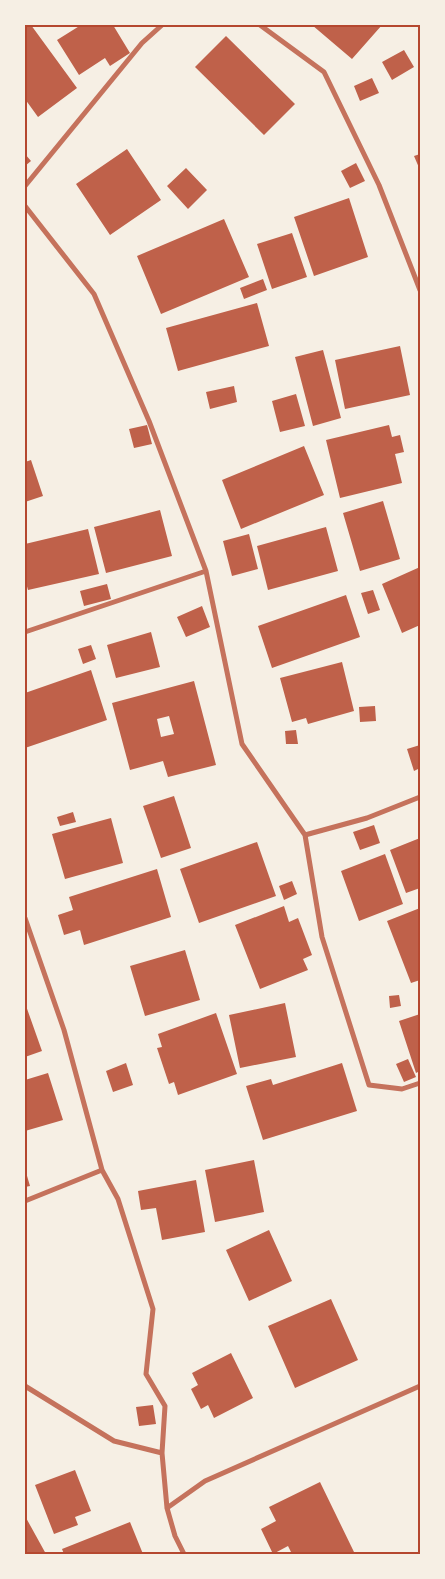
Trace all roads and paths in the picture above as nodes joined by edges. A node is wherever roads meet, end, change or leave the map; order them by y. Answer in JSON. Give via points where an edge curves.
{"nodes":[{"id":1,"x":162,"y":25,"type":"edge"},
{"id":2,"x":260,"y":25,"type":"edge"},
{"id":3,"x":25,"y":186,"type":"edge"},
{"id":4,"x":25,"y":206,"type":"edge"},
{"id":5,"x":420,"y":290,"type":"edge"},
{"id":6,"x":206,"y":571,"type":"junction"},
{"id":7,"x":25,"y":632,"type":"edge"},
{"id":8,"x":420,"y":797,"type":"edge"},
{"id":9,"x":305,"y":835,"type":"junction"},
{"id":10,"x":25,"y":918,"type":"edge"},
{"id":11,"x":420,"y":1083,"type":"edge"},
{"id":12,"x":102,"y":1170,"type":"junction"},
{"id":13,"x":25,"y":1201,"type":"edge"},
{"id":14,"x":25,"y":1386,"type":"edge"},
{"id":15,"x":420,"y":1386,"type":"edge"},
{"id":16,"x":162,"y":1453,"type":"junction"},
{"id":17,"x":167,"y":1508,"type":"junction"},
{"id":18,"x":184,"y":1554,"type":"edge"}],
"edges":[{"from":1,"to":3,"type":"street","via":[[142,43]]},
{"from":2,"to":5,"type":"street","via":[[324,72],[379,185]]},
{"from":4,"to":6,"type":"street","via":[[94,294],[150,421]]},
{"from":6,"to":7,"type":"street"},
{"from":6,"to":9,"type":"street","via":[[242,744]]},
{"from":8,"to":9,"type":"street","via":[[367,818]]},
{"from":9,"to":11,"type":"street","via":[[322,937],[369,1086],[402,1089]]},
{"from":10,"to":12,"type":"street","via":[[64,1030]]},
{"from":12,"to":13,"type":"street"},
{"from":12,"to":16,"type":"street","via":[[118,1200],[153,1309],[146,1374],[165,1406]]},
{"from":14,"to":16,"type":"street","via":[[114,1441]]},
{"from":15,"to":17,"type":"street","via":[[205,1481]]},
{"from":16,"to":17,"type":"street"},
{"from":17,"to":18,"type":"street"}]}
